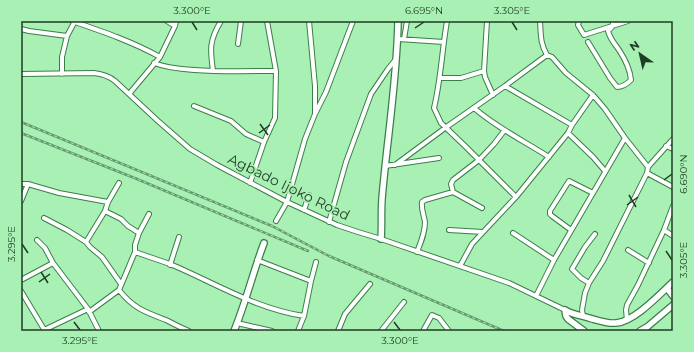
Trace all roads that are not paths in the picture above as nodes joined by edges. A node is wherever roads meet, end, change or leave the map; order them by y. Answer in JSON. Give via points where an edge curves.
{"nodes":[{"id":1,"x":166,"y":21,"type":"edge"},
{"id":2,"x":176,"y":21,"type":"edge"},
{"id":3,"x":221,"y":21,"type":"edge"},
{"id":4,"x":241,"y":21,"type":"edge"},
{"id":5,"x":267,"y":21,"type":"edge"},
{"id":6,"x":309,"y":21,"type":"edge"},
{"id":7,"x":353,"y":21,"type":"edge"},
{"id":8,"x":398,"y":21,"type":"edge"},
{"id":9,"x":407,"y":21,"type":"edge"},
{"id":10,"x":447,"y":21,"type":"edge"},
{"id":11,"x":487,"y":21,"type":"edge"},
{"id":12,"x":540,"y":21,"type":"edge"},
{"id":13,"x":579,"y":21,"type":"edge"},
{"id":14,"x":628,"y":21,"type":"edge"},
{"id":15,"x":75,"y":22,"type":"edge"},
{"id":16,"x":613,"y":23,"type":"edge"},
{"id":17,"x":175,"y":26,"type":"junction"},
{"id":18,"x":21,"y":29,"type":"edge"},
{"id":19,"x":67,"y":36,"type":"junction"},
{"id":20,"x":401,"y":39,"type":"junction"},
{"id":21,"x":444,"y":42,"type":"junction"},
{"id":22,"x":588,"y":42,"type":"dead end"},
{"id":23,"x":238,"y":44,"type":"dead end"},
{"id":24,"x":548,"y":55,"type":"junction"},
{"id":25,"x":160,"y":57,"type":"junction"},
{"id":26,"x":397,"y":58,"type":"junction"},
{"id":27,"x":154,"y":63,"type":"junction"},
{"id":28,"x":213,"y":71,"type":"junction"},
{"id":29,"x":276,"y":71,"type":"junction"},
{"id":30,"x":484,"y":71,"type":"junction"},
{"id":31,"x":21,"y":74,"type":"edge"},
{"id":32,"x":62,"y":74,"type":"junction"},
{"id":33,"x":440,"y":78,"type":"junction"},
{"id":34,"x":506,"y":86,"type":"junction"},
{"id":35,"x":129,"y":94,"type":"junction"},
{"id":36,"x":493,"y":95,"type":"junction"},
{"id":37,"x":593,"y":95,"type":"junction"},
{"id":38,"x":194,"y":106,"type":"dead end"},
{"id":39,"x":474,"y":108,"type":"junction"},
{"id":40,"x":315,"y":114,"type":"junction"},
{"id":41,"x":572,"y":125,"type":"junction"},
{"id":42,"x":445,"y":128,"type":"junction"},
{"id":43,"x":504,"y":131,"type":"junction"},
{"id":44,"x":568,"y":133,"type":"junction"},
{"id":45,"x":625,"y":138,"type":"junction"},
{"id":46,"x":673,"y":139,"type":"edge"},
{"id":47,"x":264,"y":142,"type":"junction"},
{"id":48,"x":666,"y":146,"type":"junction"},
{"id":49,"x":673,"y":149,"type":"edge"},
{"id":50,"x":549,"y":157,"type":"junction"},
{"id":51,"x":439,"y":158,"type":"dead end"},
{"id":52,"x":478,"y":160,"type":"junction"},
{"id":53,"x":394,"y":165,"type":"junction"},
{"id":54,"x":385,"y":166,"type":"junction"},
{"id":55,"x":648,"y":167,"type":"junction"},
{"id":56,"x":605,"y":171,"type":"junction"},
{"id":57,"x":647,"y":173,"type":"junction"},
{"id":58,"x":250,"y":183,"type":"junction"},
{"id":59,"x":21,"y":184,"type":"edge"},
{"id":60,"x":28,"y":184,"type":"junction"},
{"id":61,"x":120,"y":184,"type":"dead end"},
{"id":62,"x":673,"y":187,"type":"edge"},
{"id":63,"x":453,"y":192,"type":"junction"},
{"id":64,"x":593,"y":193,"type":"junction"},
{"id":65,"x":309,"y":195,"type":"dead end"},
{"id":66,"x":516,"y":197,"type":"junction"},
{"id":67,"x":21,"y":201,"type":"edge"},
{"id":68,"x":108,"y":202,"type":"junction"},
{"id":69,"x":287,"y":202,"type":"junction"},
{"id":70,"x":673,"y":206,"type":"edge"},
{"id":71,"x":482,"y":208,"type":"dead end"},
{"id":72,"x":304,"y":210,"type":"junction"},
{"id":73,"x":105,"y":212,"type":"junction"},
{"id":74,"x":149,"y":214,"type":"dead end"},
{"id":75,"x":44,"y":218,"type":"dead end"},
{"id":76,"x":276,"y":221,"type":"dead end"},
{"id":77,"x":329,"y":222,"type":"junction"},
{"id":78,"x":449,"y":230,"type":"dead end"},
{"id":79,"x":571,"y":230,"type":"junction"},
{"id":80,"x":664,"y":230,"type":"junction"},
{"id":81,"x":139,"y":232,"type":"junction"},
{"id":82,"x":483,"y":232,"type":"junction"},
{"id":83,"x":512,"y":234,"type":"dead end"},
{"id":84,"x":595,"y":234,"type":"dead end"},
{"id":85,"x":673,"y":236,"type":"edge"},
{"id":86,"x":179,"y":237,"type":"dead end"},
{"id":87,"x":381,"y":239,"type":"junction"},
{"id":88,"x":37,"y":240,"type":"dead end"},
{"id":89,"x":86,"y":242,"type":"junction"},
{"id":90,"x":264,"y":243,"type":"dead end"},
{"id":91,"x":628,"y":250,"type":"dead end"},
{"id":92,"x":135,"y":252,"type":"junction"},
{"id":93,"x":417,"y":252,"type":"junction"},
{"id":94,"x":257,"y":260,"type":"junction"},
{"id":95,"x":554,"y":260,"type":"junction"},
{"id":96,"x":53,"y":262,"type":"junction"},
{"id":97,"x":316,"y":262,"type":"dead end"},
{"id":98,"x":648,"y":263,"type":"junction"},
{"id":99,"x":170,"y":265,"type":"junction"},
{"id":100,"x":460,"y":266,"type":"junction"},
{"id":101,"x":21,"y":280,"type":"edge"},
{"id":102,"x":310,"y":281,"type":"junction"},
{"id":103,"x":673,"y":282,"type":"edge"},
{"id":104,"x":589,"y":283,"type":"junction"},
{"id":105,"x":121,"y":284,"type":"junction"},
{"id":106,"x":370,"y":284,"type":"dead end"},
{"id":107,"x":667,"y":288,"type":"junction"},
{"id":108,"x":119,"y":290,"type":"junction"},
{"id":109,"x":21,"y":291,"type":"edge"},
{"id":110,"x":536,"y":296,"type":"junction"},
{"id":111,"x":673,"y":296,"type":"edge"},
{"id":112,"x":246,"y":298,"type":"junction"},
{"id":113,"x":404,"y":302,"type":"dead end"},
{"id":114,"x":673,"y":305,"type":"edge"},
{"id":115,"x":89,"y":310,"type":"junction"},
{"id":116,"x":565,"y":310,"type":"junction"},
{"id":117,"x":304,"y":316,"type":"junction"},
{"id":118,"x":583,"y":316,"type":"junction"},
{"id":119,"x":627,"y":320,"type":"junction"},
{"id":120,"x":237,"y":323,"type":"junction"},
{"id":121,"x":646,"y":329,"type":"edge"},
{"id":122,"x":45,"y":330,"type":"edge"},
{"id":123,"x":181,"y":330,"type":"edge"},
{"id":124,"x":99,"y":331,"type":"edge"},
{"id":125,"x":189,"y":331,"type":"edge"},
{"id":126,"x":234,"y":331,"type":"edge"},
{"id":127,"x":272,"y":331,"type":"edge"},
{"id":128,"x":298,"y":331,"type":"edge"},
{"id":129,"x":338,"y":331,"type":"edge"},
{"id":130,"x":381,"y":331,"type":"edge"},
{"id":131,"x":423,"y":331,"type":"edge"},
{"id":132,"x":449,"y":331,"type":"edge"},
{"id":133,"x":584,"y":331,"type":"edge"},
{"id":134,"x":640,"y":331,"type":"edge"}],
"edges":[{"from":1,"to":17,"type":"street"},
{"from":2,"to":17,"type":"street"},
{"from":3,"to":28,"type":"street","via":[[211,43]]},
{"from":4,"to":23,"type":"street"},
{"from":5,"to":29,"type":"street"},
{"from":6,"to":40,"type":"street"},
{"from":7,"to":40,"type":"street"},
{"from":8,"to":20,"type":"main road"},
{"from":9,"to":20,"type":"street"},
{"from":10,"to":21,"type":"street"},
{"from":11,"to":30,"type":"street"},
{"from":12,"to":24,"type":"street","via":[[541,42]]},
{"from":13,"to":16,"type":"street","via":[[578,25],[584,35]]},
{"from":14,"to":16,"type":"street"},
{"from":15,"to":19,"type":"street"},
{"from":15,"to":25,"type":"street","via":[[122,38]]},
{"from":16,"to":22,"type":"street","via":[[608,31],[610,37],[630,71],[631,80],[625,85],[617,87]]},
{"from":17,"to":25,"type":"street"},
{"from":18,"to":19,"type":"street"},
{"from":19,"to":32,"type":"street","via":[[62,57]]},
{"from":20,"to":21,"type":"street"},
{"from":20,"to":26,"type":"main road"},
{"from":21,"to":33,"type":"street"},
{"from":24,"to":34,"type":"street"},
{"from":24,"to":37,"type":"street"},
{"from":25,"to":27,"type":"street"},
{"from":26,"to":54,"type":"main road"},
{"from":26,"to":77,"type":"street","via":[[371,94],[346,162]]},
{"from":27,"to":28,"type":"street","via":[[166,67]]},
{"from":27,"to":35,"type":"street"},
{"from":28,"to":29,"type":"street"},
{"from":29,"to":47,"type":"street","via":[[275,118]]},
{"from":30,"to":33,"type":"street","via":[[461,78]]},
{"from":30,"to":36,"type":"street"},
{"from":31,"to":32,"type":"street","name":"Agbado Ijoko Road"},
{"from":32,"to":35,"type":"street","name":"Agbado Ijoko Road","via":[[102,74],[115,80]]},
{"from":33,"to":42,"type":"street","via":[[434,108]]},
{"from":34,"to":36,"type":"street"},
{"from":34,"to":41,"type":"street"},
{"from":35,"to":58,"type":"street","name":"Agbado Ijoko Road","via":[[190,149]]},
{"from":36,"to":39,"type":"street"},
{"from":37,"to":41,"type":"street"},
{"from":37,"to":45,"type":"street"},
{"from":38,"to":47,"type":"street","via":[[231,121],[246,134]]},
{"from":39,"to":42,"type":"street"},
{"from":39,"to":43,"type":"street"},
{"from":40,"to":69,"type":"street"},
{"from":41,"to":44,"type":"street"},
{"from":42,"to":52,"type":"street"},
{"from":42,"to":53,"type":"street"},
{"from":43,"to":50,"type":"street"},
{"from":43,"to":52,"type":"street"},
{"from":44,"to":50,"type":"street"},
{"from":44,"to":56,"type":"street"},
{"from":45,"to":55,"type":"street"},
{"from":45,"to":56,"type":"street"},
{"from":46,"to":48,"type":"street"},
{"from":47,"to":58,"type":"street"},
{"from":48,"to":49,"type":"street"},
{"from":48,"to":55,"type":"street"},
{"from":50,"to":66,"type":"street"},
{"from":51,"to":53,"type":"street"},
{"from":52,"to":63,"type":"street","via":[[452,182]]},
{"from":52,"to":66,"type":"street"},
{"from":53,"to":54,"type":"street"},
{"from":54,"to":87,"type":"main road"},
{"from":55,"to":57,"type":"street"},
{"from":56,"to":64,"type":"street"},
{"from":57,"to":62,"type":"street"},
{"from":57,"to":104,"type":"street"},
{"from":58,"to":69,"type":"street","name":"Agbado Ijoko Road"},
{"from":59,"to":60,"type":"street"},
{"from":60,"to":67,"type":"street"},
{"from":60,"to":68,"type":"street"},
{"from":61,"to":68,"type":"street"},
{"from":63,"to":71,"type":"street"},
{"from":63,"to":93,"type":"street","via":[[422,202],[425,224]]},
{"from":64,"to":79,"type":"street"},
{"from":64,"to":79,"type":"street","via":[[569,181],[550,211],[552,216]]},
{"from":65,"to":72,"type":"street"},
{"from":66,"to":82,"type":"street"},
{"from":68,"to":73,"type":"street"},
{"from":69,"to":72,"type":"street","name":"Agbado Ijoko Road"},
{"from":69,"to":76,"type":"street"},
{"from":70,"to":80,"type":"street"},
{"from":72,"to":77,"type":"street","name":"Agbado Ijoko Road"},
{"from":73,"to":81,"type":"street","via":[[122,219]]},
{"from":73,"to":89,"type":"street"},
{"from":74,"to":81,"type":"street"},
{"from":75,"to":89,"type":"street"},
{"from":77,"to":87,"type":"street","name":"Agbado Ijoko Road"},
{"from":78,"to":82,"type":"street"},
{"from":79,"to":95,"type":"street"},
{"from":80,"to":85,"type":"street"},
{"from":80,"to":98,"type":"street"},
{"from":81,"to":92,"type":"street"},
{"from":82,"to":100,"type":"street","via":[[472,244]]},
{"from":83,"to":95,"type":"street"},
{"from":84,"to":104,"type":"street","via":[[584,247],[572,269]]},
{"from":86,"to":99,"type":"street"},
{"from":87,"to":93,"type":"street","name":"Agbado Ijoko Road"},
{"from":88,"to":96,"type":"street"},
{"from":89,"to":105,"type":"street","via":[[102,257]]},
{"from":90,"to":94,"type":"main road"},
{"from":91,"to":98,"type":"street"},
{"from":92,"to":99,"type":"street"},
{"from":92,"to":105,"type":"street"},
{"from":93,"to":100,"type":"street","name":"Agbado Ijoko Road"},
{"from":94,"to":102,"type":"street"},
{"from":94,"to":112,"type":"main road"},
{"from":95,"to":110,"type":"street"},
{"from":96,"to":101,"type":"street"},
{"from":96,"to":115,"type":"street"},
{"from":97,"to":102,"type":"street"},
{"from":98,"to":119,"type":"street","via":[[627,305]]},
{"from":99,"to":112,"type":"street"},
{"from":100,"to":110,"type":"street","name":"Agbado Ijoko Road","via":[[509,283]]},
{"from":102,"to":117,"type":"street"},
{"from":103,"to":107,"type":"main road","name":"Agbado Ijoko Road"},
{"from":104,"to":118,"type":"street","via":[[585,293]]},
{"from":105,"to":108,"type":"street"},
{"from":106,"to":129,"type":"street","via":[[346,314]]},
{"from":107,"to":111,"type":"main road"},
{"from":107,"to":119,"type":"main road","name":"Agbado Ijoko Road"},
{"from":108,"to":115,"type":"street"},
{"from":108,"to":123,"type":"street","via":[[139,309]]},
{"from":109,"to":122,"type":"street"},
{"from":110,"to":116,"type":"street","name":"Agbado Ijoko Road"},
{"from":112,"to":117,"type":"street","via":[[271,308]]},
{"from":112,"to":120,"type":"main road"},
{"from":113,"to":130,"type":"street"},
{"from":114,"to":121,"type":"main road"},
{"from":115,"to":122,"type":"street"},
{"from":115,"to":124,"type":"street"},
{"from":116,"to":118,"type":"main road","name":"Agbado Ijoko Road"},
{"from":116,"to":133,"type":"main road","name":"Agbado Ijoko Road","via":[[566,316]]},
{"from":117,"to":128,"type":"street"},
{"from":118,"to":119,"type":"main road","name":"Agbado Ijoko Road","via":[[612,323]]},
{"from":120,"to":126,"type":"main road"},
{"from":120,"to":127,"type":"street"},
{"from":121,"to":134,"type":"main road"},
{"from":123,"to":125,"type":"street"},
{"from":131,"to":132,"type":"street","via":[[432,315],[440,318]]}]}
